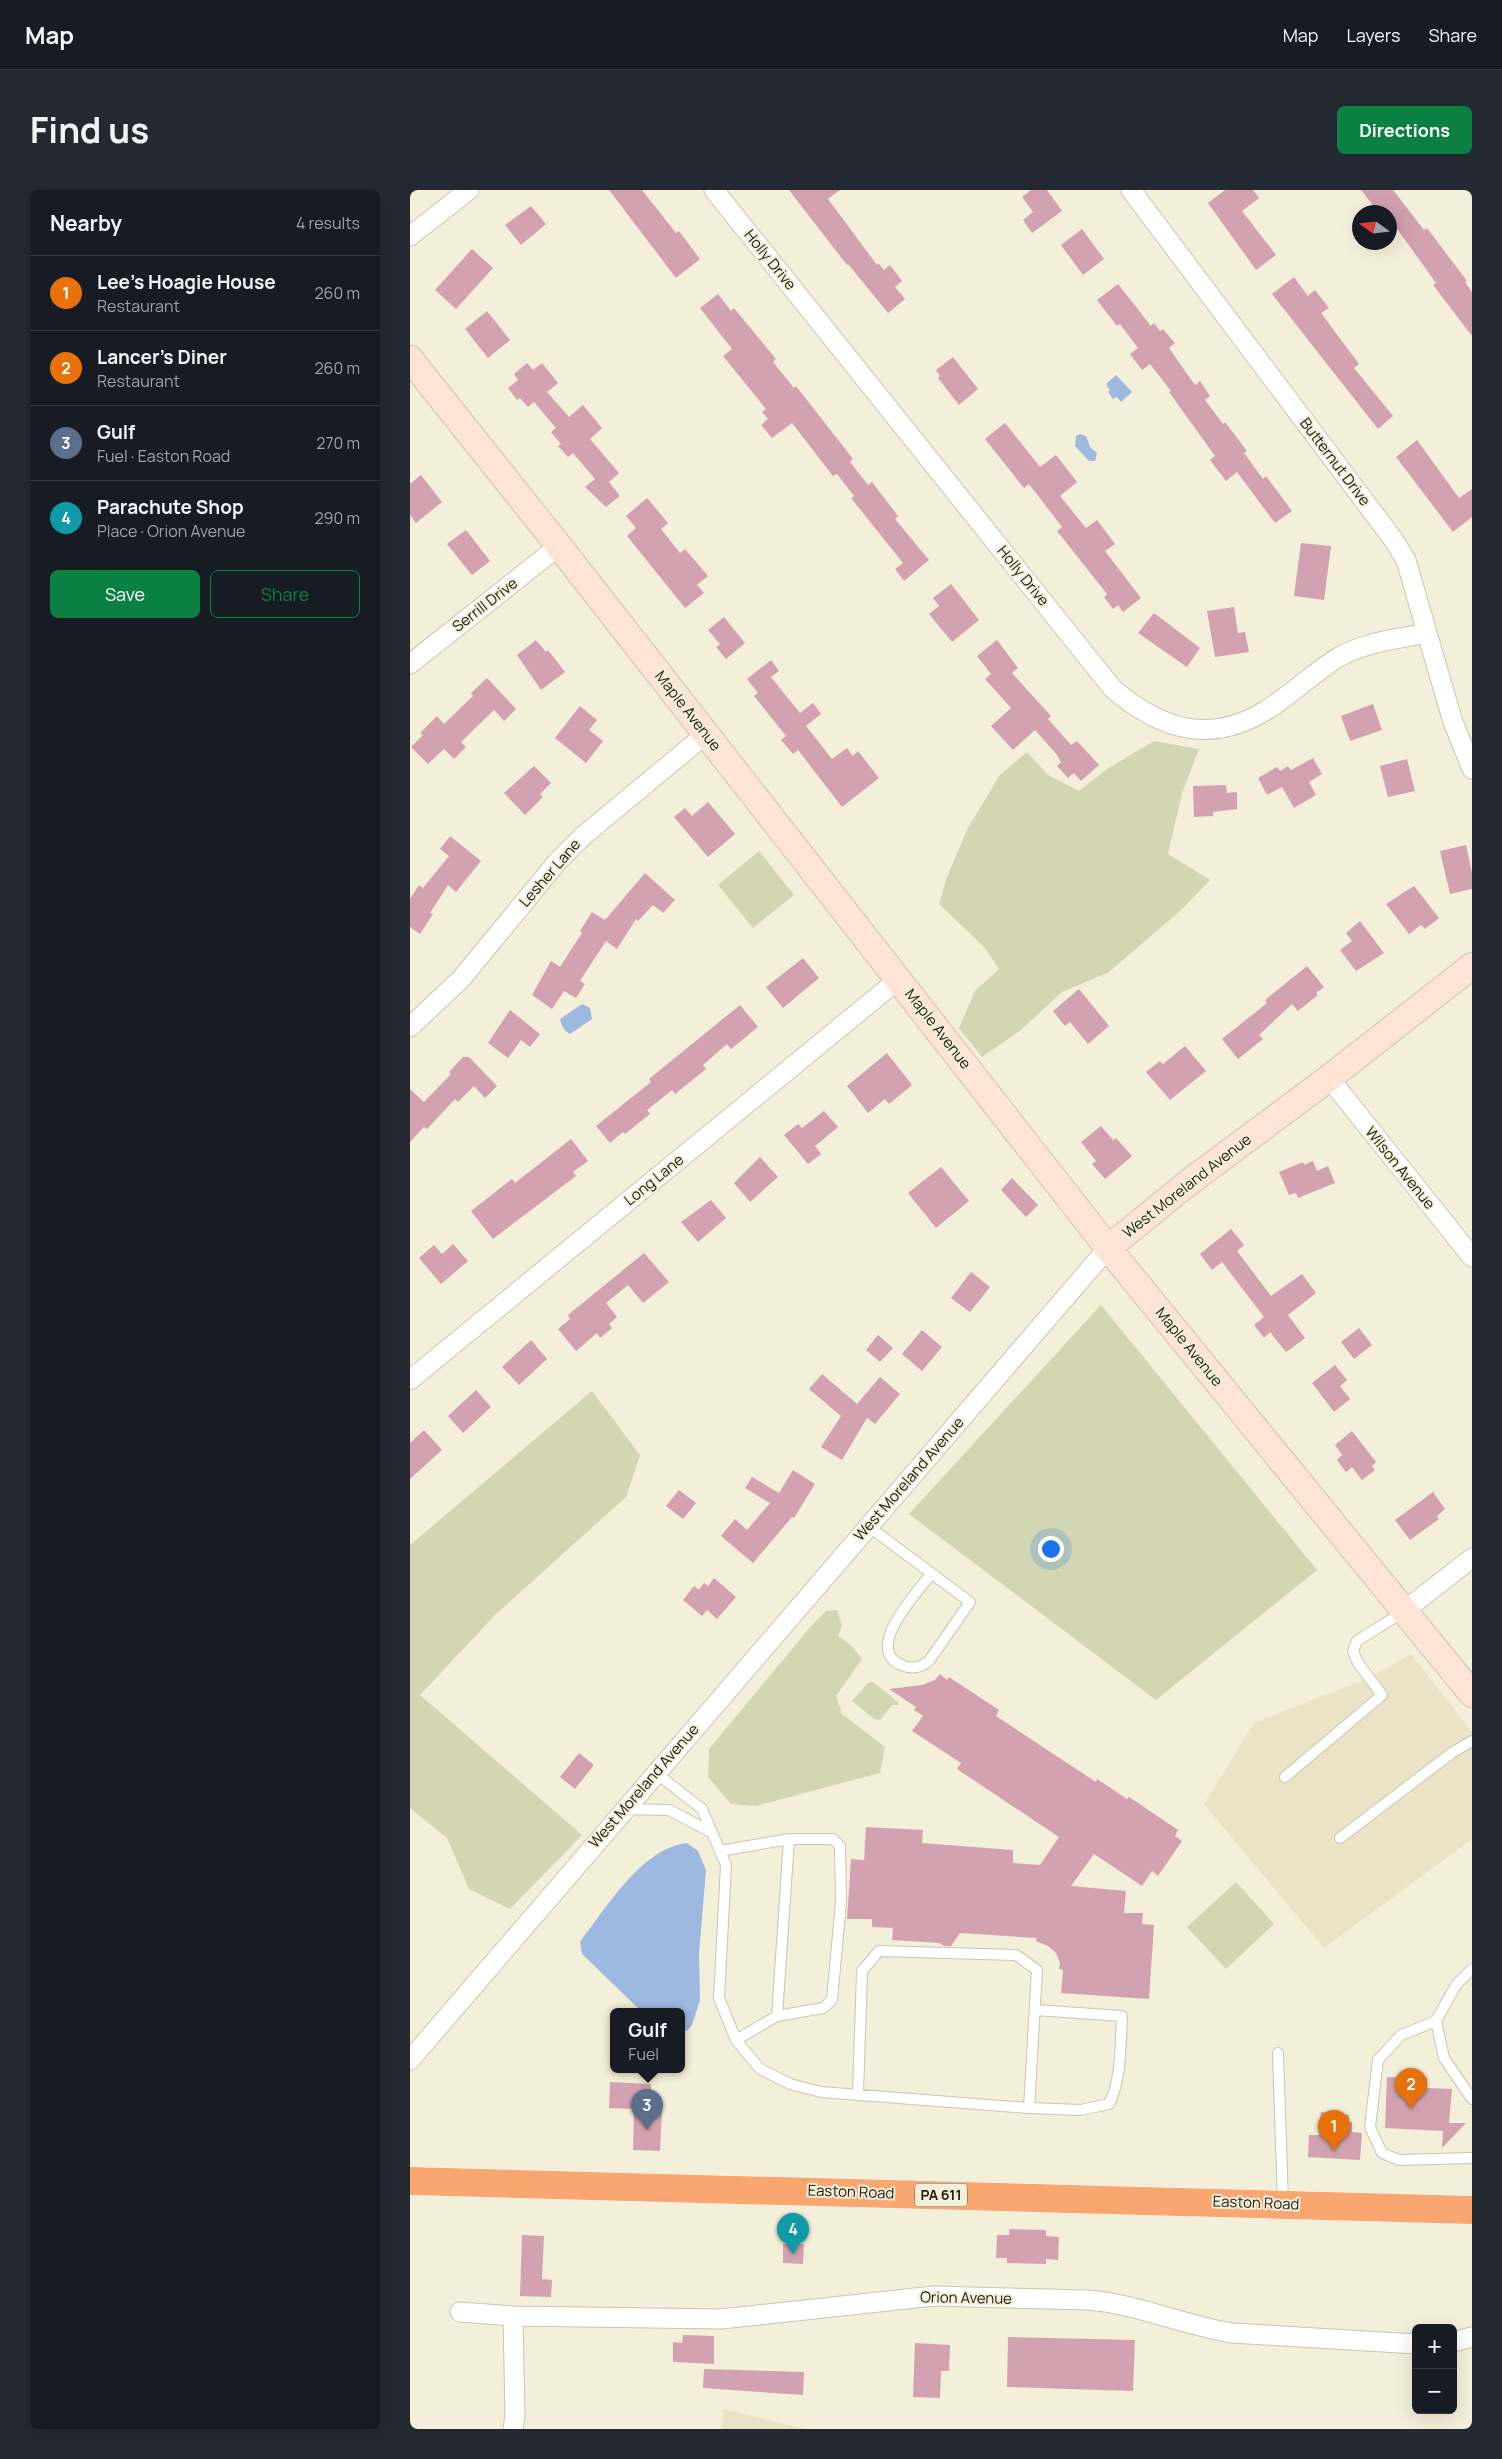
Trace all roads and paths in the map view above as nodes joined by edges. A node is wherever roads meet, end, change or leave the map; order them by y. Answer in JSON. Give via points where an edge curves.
{"nodes":[{"id":1,"x":469,"y":190,"type":"edge"},
{"id":2,"x":714,"y":190,"type":"edge"},
{"id":3,"x":1136,"y":191,"type":"edge"},
{"id":4,"x":410,"y":236,"type":"edge"},
{"id":5,"x":410,"y":359,"type":"edge"},
{"id":6,"x":559,"y":546,"type":"junction"},
{"id":7,"x":1427,"y":633,"type":"junction"},
{"id":8,"x":410,"y":664,"type":"edge"},
{"id":9,"x":706,"y":734,"type":"junction"},
{"id":10,"x":1472,"y":769,"type":"edge"},
{"id":11,"x":1472,"y":966,"type":"edge"},
{"id":12,"x":899,"y":979,"type":"junction"},
{"id":13,"x":410,"y":1027,"type":"edge"},
{"id":14,"x":1329,"y":1078,"type":"junction"},
{"id":15,"x":1108,"y":1248,"type":"junction"},
{"id":16,"x":1472,"y":1256,"type":"edge"},
{"id":17,"x":410,"y":1380,"type":"edge"},
{"id":18,"x":868,"y":1526,"type":"junction"},
{"id":19,"x":1472,"y":1558,"type":"edge"},
{"id":20,"x":931,"y":1574,"type":"junction"},
{"id":21,"x":1404,"y":1611,"type":"junction"},
{"id":22,"x":1472,"y":1693,"type":"edge"},
{"id":23,"x":1472,"y":1741,"type":"edge"},
{"id":24,"x":656,"y":1773,"type":"junction"},
{"id":25,"x":1285,"y":1777,"type":"dead end"},
{"id":26,"x":625,"y":1809,"type":"junction"},
{"id":27,"x":711,"y":1832,"type":"junction"},
{"id":28,"x":1340,"y":1838,"type":"dead end"},
{"id":29,"x":789,"y":1839,"type":"junction"},
{"id":30,"x":720,"y":1851,"type":"junction"},
{"id":31,"x":1472,"y":1968,"type":"edge"},
{"id":32,"x":1035,"y":2010,"type":"junction"},
{"id":33,"x":778,"y":2016,"type":"junction"},
{"id":34,"x":1436,"y":2021,"type":"junction"},
{"id":35,"x":736,"y":2040,"type":"junction"},
{"id":36,"x":1278,"y":2053,"type":"dead end"},
{"id":37,"x":410,"y":2060,"type":"edge"},
{"id":38,"x":858,"y":2094,"type":"junction"},
{"id":39,"x":1472,"y":2099,"type":"edge"},
{"id":40,"x":1029,"y":2108,"type":"junction"},
{"id":41,"x":1472,"y":2158,"type":"edge"},
{"id":42,"x":410,"y":2180,"type":"edge"},
{"id":43,"x":1283,"y":2204,"type":"junction"},
{"id":44,"x":1472,"y":2210,"type":"edge"},
{"id":45,"x":460,"y":2312,"type":"dead end"},
{"id":46,"x":513,"y":2316,"type":"junction"},
{"id":47,"x":1472,"y":2337,"type":"edge"},
{"id":48,"x":1457,"y":2341,"type":"edge"},
{"id":49,"x":1412,"y":2344,"type":"edge"},
{"id":50,"x":513,"y":2429,"type":"edge"}],
"edges":[{"from":1,"to":4,"type":"street"},
{"from":2,"to":7,"type":"street","name":"Holly Drive","via":[[1113,689],[1146,714],[1189,730],[1237,724],[1264,711],[1340,656]]},
{"from":3,"to":7,"type":"street","name":"Butternut Drive","via":[[1393,539],[1406,560]]},
{"from":5,"to":6,"type":"street","name":"Maple Avenue"},
{"from":6,"to":8,"type":"street","name":"Serrill Drive"},
{"from":6,"to":9,"type":"street","name":"Maple Avenue"},
{"from":7,"to":10,"type":"street","name":"Butternut Drive","via":[[1452,720]]},
{"from":9,"to":12,"type":"street","name":"Maple Avenue"},
{"from":9,"to":13,"type":"street","name":"Lesher Lane","via":[[582,836],[461,980]]},
{"from":11,"to":14,"type":"street","name":"West Moreland Avenue"},
{"from":12,"to":15,"type":"street","name":"Maple Avenue"},
{"from":12,"to":17,"type":"street","name":"Long Lane"},
{"from":14,"to":15,"type":"street","name":"West Moreland Avenue","via":[[1188,1183]]},
{"from":14,"to":16,"type":"street","name":"Wilson Avenue"},
{"from":15,"to":18,"type":"street","name":"West Moreland Avenue"},
{"from":15,"to":21,"type":"street","name":"Maple Avenue"},
{"from":18,"to":20,"type":"lane"},
{"from":18,"to":24,"type":"street","name":"West Moreland Avenue"},
{"from":19,"to":21,"type":"street"},
{"from":20,"to":20,"type":"lane","via":[[890,1630],[887,1645],[898,1663],[913,1667],[924,1664],[970,1602]]},
{"from":21,"to":22,"type":"street","name":"Maple Avenue"},
{"from":21,"to":25,"type":"lane","via":[[1357,1641],[1353,1651],[1382,1695]]},
{"from":23,"to":28,"type":"lane"},
{"from":24,"to":26,"type":"street","name":"West Moreland Avenue"},
{"from":24,"to":27,"type":"lane","via":[[702,1809]]},
{"from":26,"to":27,"type":"lane","via":[[669,1810]]},
{"from":26,"to":37,"type":"street","name":"West Moreland Avenue"},
{"from":27,"to":30,"type":"lane"},
{"from":29,"to":30,"type":"lane"},
{"from":29,"to":33,"type":"lane"},
{"from":29,"to":33,"type":"lane","via":[[833,1839],[840,1846],[841,1902],[832,2000],[823,2008]]},
{"from":30,"to":35,"type":"lane","via":[[726,1865],[719,1998]]},
{"from":31,"to":34,"type":"lane","via":[[1456,1985]]},
{"from":32,"to":38,"type":"lane","via":[[1037,1970],[1016,1955],[879,1951],[862,1971]]},
{"from":32,"to":40,"type":"lane"},
{"from":32,"to":40,"type":"lane","via":[[1122,2016],[1119,2066],[1117,2089],[1110,2104],[1081,2110]]},
{"from":33,"to":35,"type":"lane"},
{"from":34,"to":39,"type":"lane","via":[[1444,2058]]},
{"from":34,"to":41,"type":"lane","via":[[1401,2035],[1378,2060],[1370,2127],[1382,2153],[1399,2160]]},
{"from":35,"to":38,"type":"lane","via":[[760,2069],[790,2084],[821,2092]]},
{"from":36,"to":43,"type":"lane"},
{"from":38,"to":40,"type":"lane"},
{"from":42,"to":43,"type":"highway","name":"Easton Road","number":"PA 611"},
{"from":43,"to":44,"type":"highway","name":"Easton Road","number":"PA 611"},
{"from":45,"to":46,"type":"street","name":"Orion Avenue"},
{"from":46,"to":49,"type":"street","name":"Orion Avenue","via":[[721,2319],[934,2296],[1078,2300],[1118,2304],[1202,2328],[1232,2333]]},
{"from":46,"to":50,"type":"street"},
{"from":47,"to":48,"type":"street"}]}
